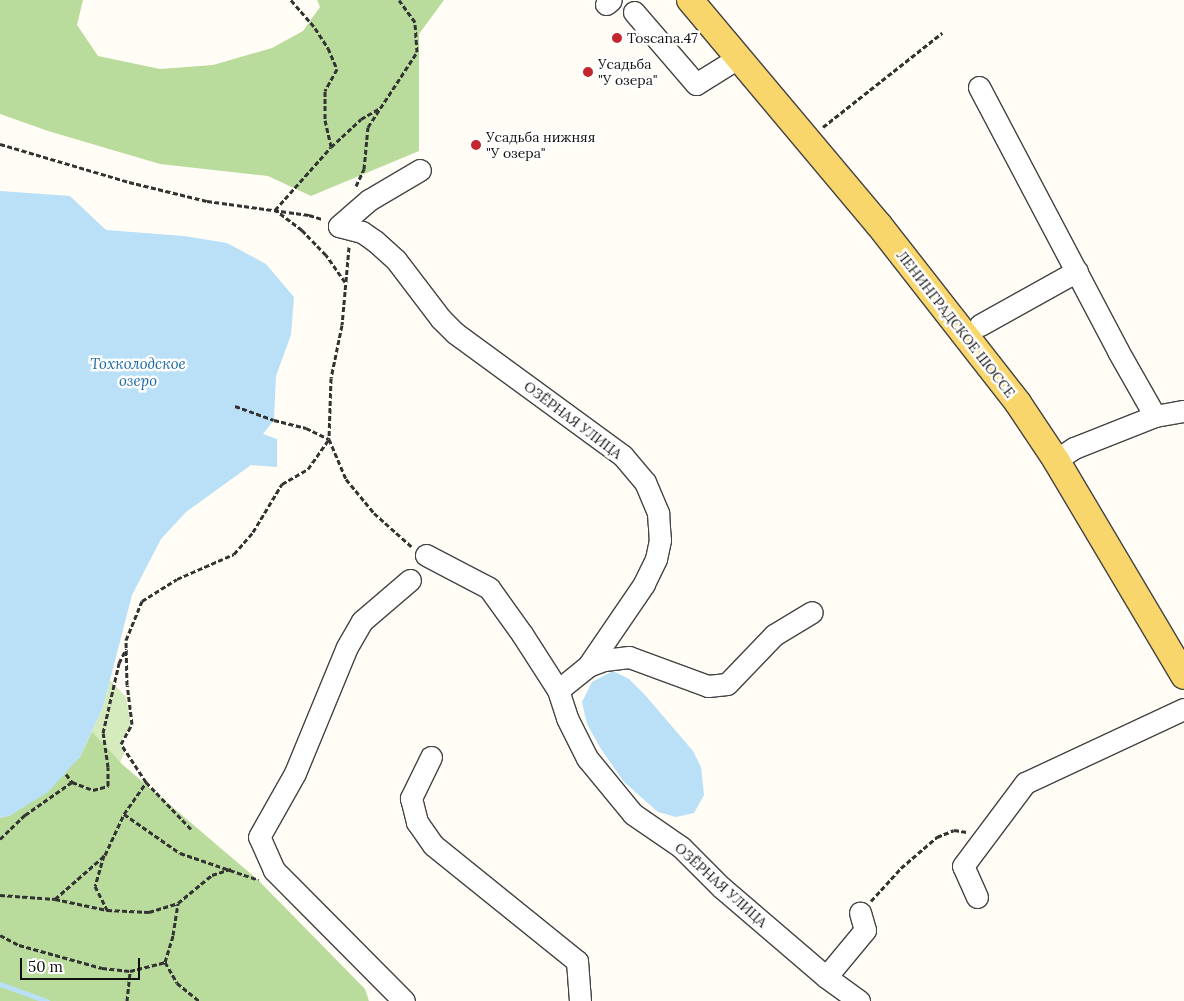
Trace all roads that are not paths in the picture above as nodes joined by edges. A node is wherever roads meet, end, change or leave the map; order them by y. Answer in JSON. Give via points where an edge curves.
{"nodes":[{"id":1,"x":690,"y":0,"type":"edge"},
{"id":2,"x":634,"y":12,"type":"dead end"},
{"id":3,"x":738,"y":58,"type":"junction"},
{"id":4,"x":980,"y":88,"type":"dead end"},
{"id":5,"x":420,"y":170,"type":"dead end"},
{"id":6,"x":1077,"y":271,"type":"junction"},
{"id":7,"x":980,"y":325,"type":"dead end"},
{"id":8,"x":1170,"y":413,"type":"edge"},
{"id":9,"x":1056,"y":460,"type":"junction"},
{"id":10,"x":426,"y":555,"type":"road end"},
{"id":11,"x":410,"y":580,"type":"dead end"},
{"id":12,"x":812,"y":612,"type":"dead end"},
{"id":13,"x":588,"y":666,"type":"junction"},
{"id":14,"x":1184,"y":676,"type":"edge"},
{"id":15,"x":558,"y":690,"type":"junction"},
{"id":16,"x":1184,"y":709,"type":"edge"},
{"id":17,"x":431,"y":757,"type":"dead end"},
{"id":18,"x":977,"y":897,"type":"dead end"},
{"id":19,"x":860,"y":912,"type":"road end"},
{"id":20,"x":826,"y":977,"type":"junction"},
{"id":21,"x":404,"y":1001,"type":"edge"},
{"id":22,"x":580,"y":1001,"type":"edge"},
{"id":23,"x":859,"y":1001,"type":"edge"}],
"edges":[{"from":1,"to":3,"type":"main road","name":"ЛЕНИНГРАДСКОЕ ШОССЕ"},
{"from":2,"to":3,"type":"street","via":[[696,84]]},
{"from":3,"to":9,"type":"main road","name":"ЛЕНИНГРАДСКОЕ ШОССЕ","via":[[921,278],[1018,403]]},
{"from":4,"to":6,"type":"street"},
{"from":5,"to":13,"type":"street","name":"ОЗЁРНАЯ УЛИЦА","via":[[369,200],[339,226],[362,232],[396,260],[455,333],[623,456],[645,482],[658,514],[660,540],[656,559],[644,584]]},
{"from":6,"to":7,"type":"street"},
{"from":6,"to":8,"type":"street"},
{"from":8,"to":9,"type":"street","via":[[1074,448]]},
{"from":9,"to":14,"type":"main road","name":"ЛЕНИНГРАДСКОЕ ШОССЕ"},
{"from":10,"to":15,"type":"street","via":[[488,588]]},
{"from":11,"to":21,"type":"street","via":[[362,621],[347,647],[295,773],[259,837],[274,870]]},
{"from":12,"to":13,"type":"street","via":[[774,635],[727,684],[708,686],[629,657]]},
{"from":13,"to":15,"type":"street","name":"ОЗЁРНАЯ УЛИЦА"},
{"from":15,"to":20,"type":"street","name":"ОЗЁРНАЯ УЛИЦА","via":[[567,718],[587,758],[633,814],[681,847],[721,888]]},
{"from":16,"to":18,"type":"street","via":[[1025,783],[963,866]]},
{"from":17,"to":22,"type":"street","via":[[412,798],[417,822],[434,845],[577,961]]},
{"from":19,"to":20,"type":"street","via":[[865,930]]},
{"from":20,"to":23,"type":"street","name":"ОЗЁРНАЯ УЛИЦА"}]}
